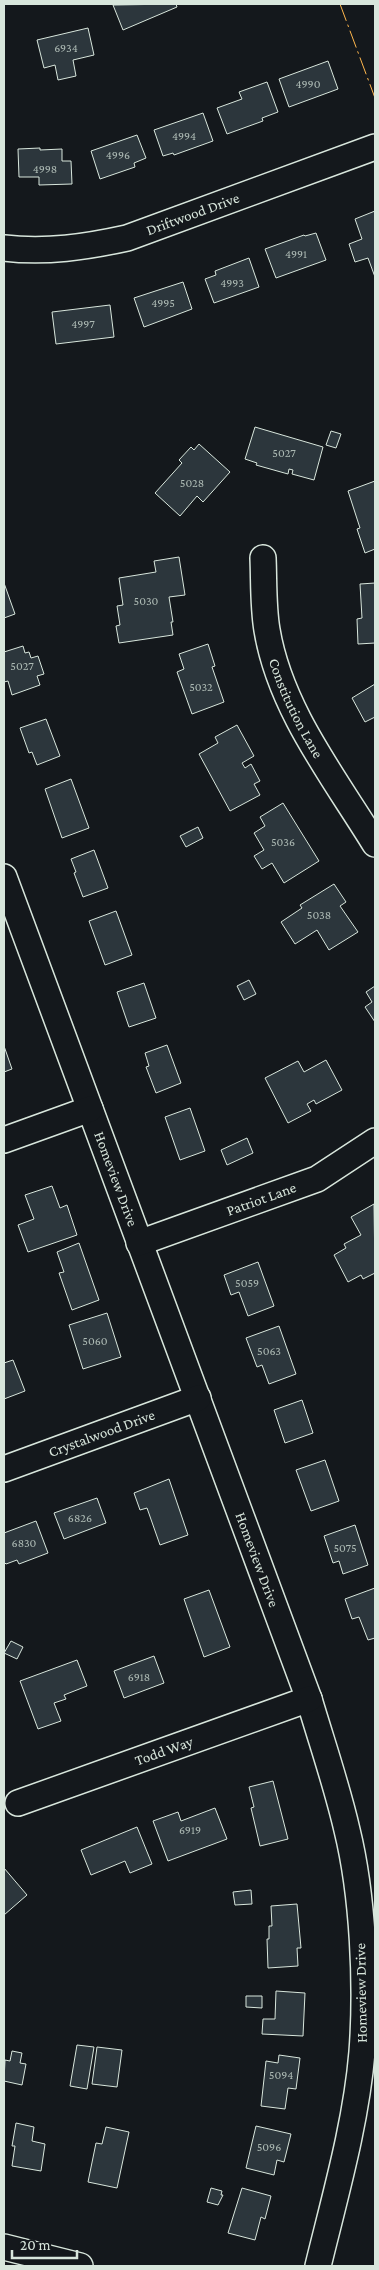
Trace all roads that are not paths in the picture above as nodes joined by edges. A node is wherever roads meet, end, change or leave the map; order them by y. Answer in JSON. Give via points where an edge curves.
{"nodes":[{"id":1,"x":375,"y":147,"type":"edge"},
{"id":2,"x":4,"y":248,"type":"edge"},
{"id":3,"x":263,"y":558,"type":"dead end"},
{"id":4,"x":375,"y":844,"type":"edge"},
{"id":5,"x":4,"y":877,"type":"edge"},
{"id":6,"x":90,"y":1109,"type":"junction"},
{"id":7,"x":4,"y":1140,"type":"edge"},
{"id":8,"x":375,"y":1141,"type":"edge"},
{"id":9,"x":139,"y":1243,"type":"junction"},
{"id":10,"x":198,"y":1398,"type":"junction"},
{"id":11,"x":4,"y":1469,"type":"edge"},
{"id":12,"x":309,"y":1699,"type":"junction"},
{"id":13,"x":18,"y":1803,"type":"dead end"},
{"id":14,"x":4,"y":2247,"type":"edge"},
{"id":15,"x":80,"y":2266,"type":"edge"},
{"id":16,"x":318,"y":2266,"type":"edge"}],
"edges":[{"from":1,"to":2,"type":"street","name":"Driftwood Drive","via":[[127,238],[90,247],[30,251]]},
{"from":3,"to":4,"type":"street","name":"Constitution Lane","via":[[267,630],[279,677],[300,724]]},
{"from":5,"to":6,"type":"street","name":"Homeview Drive"},
{"from":6,"to":7,"type":"street"},
{"from":6,"to":9,"type":"street","name":"Homeview Drive"},
{"from":8,"to":9,"type":"street","name":"Patriot Lane","via":[[317,1179]]},
{"from":9,"to":10,"type":"street","name":"Homeview Drive"},
{"from":10,"to":11,"type":"street","name":"Crystalwood Drive"},
{"from":10,"to":12,"type":"street","name":"Homeview Drive"},
{"from":12,"to":13,"type":"street","name":"Todd Way"},
{"from":12,"to":16,"type":"street","name":"Homeview Drive","via":[[348,1830],[358,1892],[364,1985],[362,2052],[348,2143]]},
{"from":14,"to":15,"type":"street"}]}
